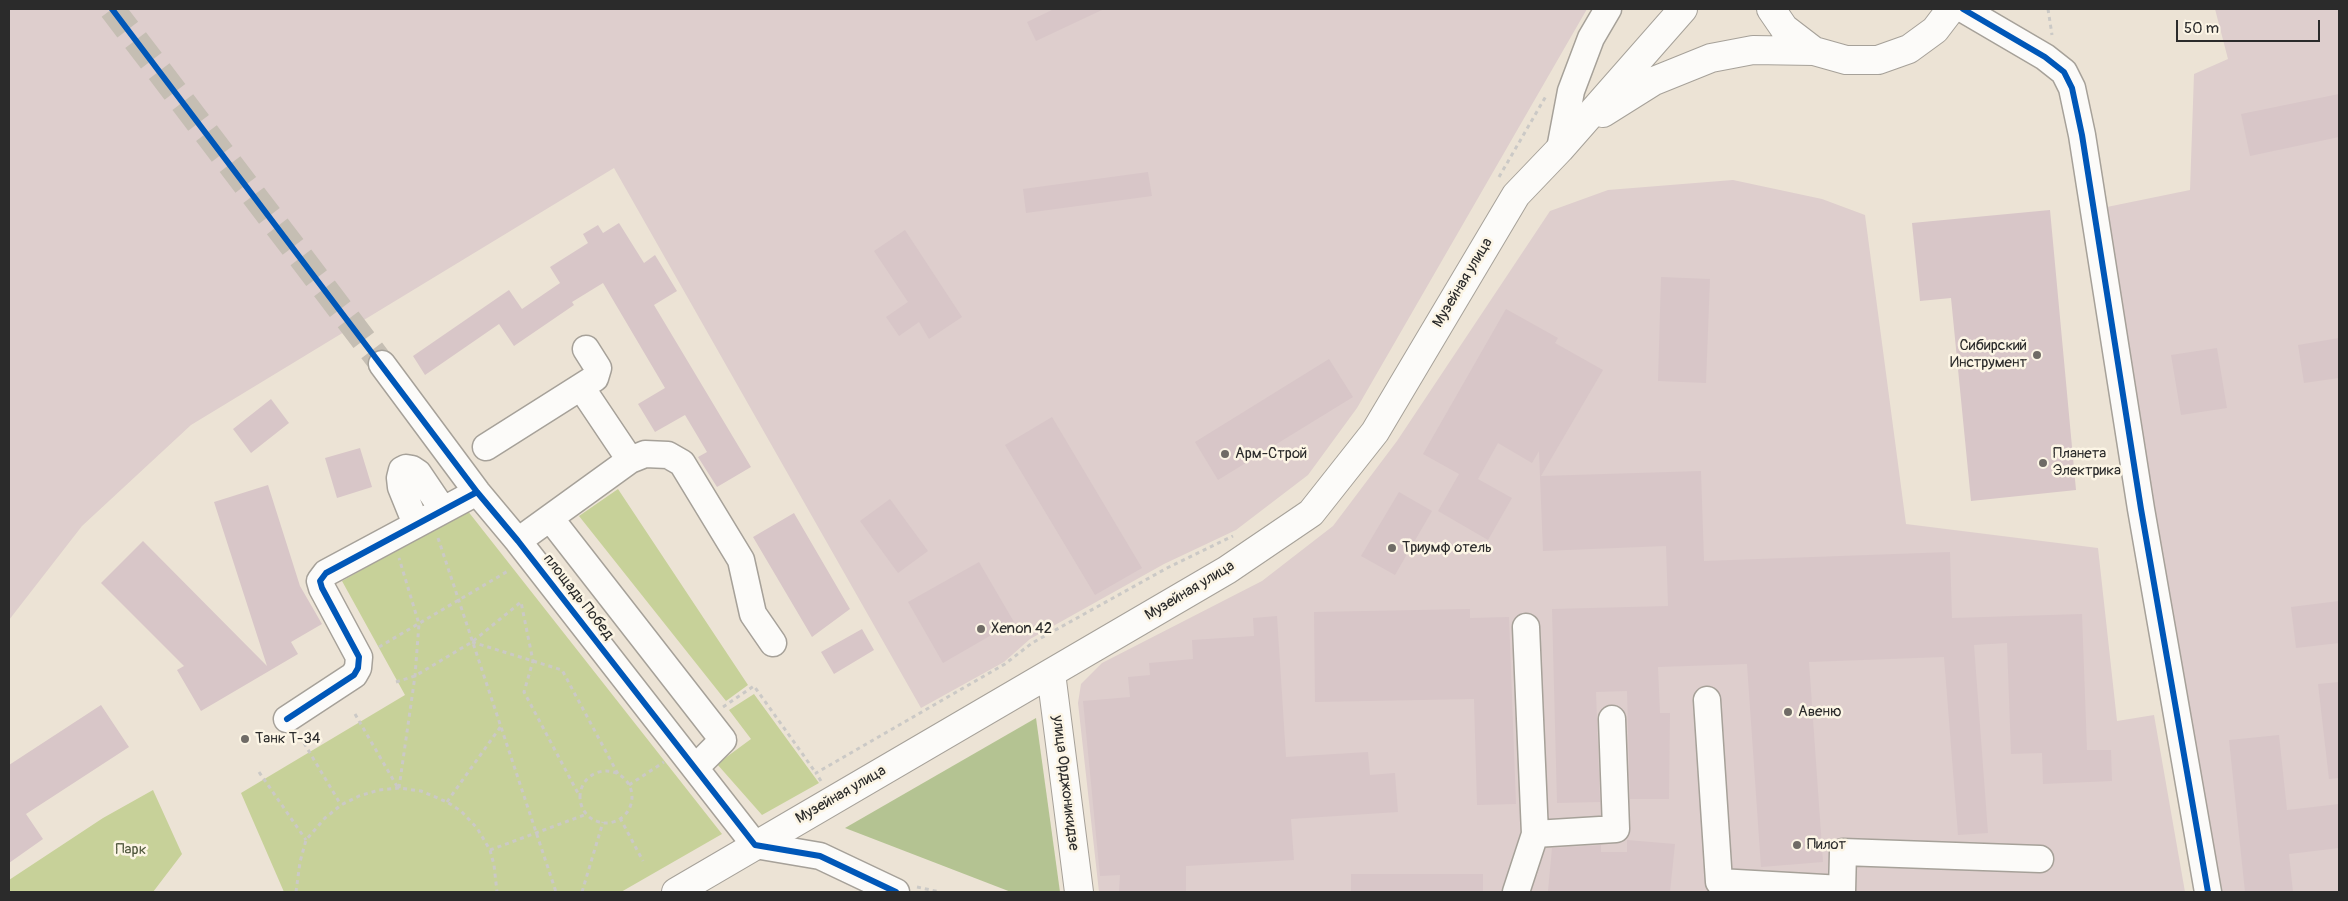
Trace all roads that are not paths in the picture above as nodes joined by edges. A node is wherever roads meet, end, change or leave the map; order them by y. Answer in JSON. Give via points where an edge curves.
{"nodes":[{"id":1,"x":1608,"y":9,"type":"edge"},
{"id":2,"x":1683,"y":9,"type":"edge"},
{"id":3,"x":1771,"y":9,"type":"edge"},
{"id":4,"x":1951,"y":9,"type":"edge"},
{"id":5,"x":1964,"y":9,"type":"edge"},
{"id":6,"x":1814,"y":51,"type":"junction"},
{"id":7,"x":1563,"y":145,"type":"junction"},
{"id":8,"x":586,"y":350,"type":"dead end"},
{"id":9,"x":382,"y":364,"type":"tunnel mouth"},
{"id":10,"x":581,"y":387,"type":"junction"},
{"id":11,"x":486,"y":447,"type":"dead end"},
{"id":12,"x":630,"y":460,"type":"junction"},
{"id":13,"x":477,"y":492,"type":"junction"},
{"id":14,"x":550,"y":518,"type":"junction"},
{"id":15,"x":518,"y":541,"type":"junction"},
{"id":16,"x":1526,"y":627,"type":"dead end"},
{"id":17,"x":774,"y":643,"type":"dead end"},
{"id":18,"x":1051,"y":674,"type":"junction"},
{"id":19,"x":1707,"y":700,"type":"dead end"},
{"id":20,"x":287,"y":719,"type":"dead end"},
{"id":21,"x":1612,"y":719,"type":"dead end"},
{"id":22,"x":695,"y":768,"type":"junction"},
{"id":23,"x":1535,"y":834,"type":"junction"},
{"id":24,"x":755,"y":845,"type":"junction"},
{"id":25,"x":2040,"y":859,"type":"dead end"},
{"id":26,"x":904,"y":888,"type":"edge"},
{"id":27,"x":1842,"y":890,"type":"edge"},
{"id":28,"x":676,"y":892,"type":"edge"},
{"id":29,"x":1079,"y":892,"type":"edge"},
{"id":30,"x":1516,"y":892,"type":"edge"},
{"id":31,"x":2208,"y":892,"type":"edge"}],
"edges":[{"from":1,"to":7,"type":"street","via":[[1591,38],[1571,91]]},
{"from":2,"to":7,"type":"main road"},
{"from":3,"to":6,"type":"main road","via":[[1784,28]]},
{"from":4,"to":6,"type":"main road","via":[[1935,30],[1909,49],[1878,60],[1846,60]]},
{"from":5,"to":31,"type":"street","via":[[2045,57],[2064,72],[2074,95],[2141,509]]},
{"from":6,"to":7,"type":"main road","via":[[1753,50],[1710,58],[1646,86],[1616,104]]},
{"from":7,"to":18,"type":"main road","name":"Музейная улица","via":[[1516,195],[1375,432],[1312,513],[1228,570]]},
{"from":8,"to":10,"type":"street","via":[[598,368],[598,374]]},
{"from":9,"to":13,"type":"street","name":"площадь Побед"},
{"from":10,"to":11,"type":"street"},
{"from":10,"to":12,"type":"street"},
{"from":12,"to":14,"type":"street"},
{"from":12,"to":17,"type":"street","via":[[656,453],[682,463],[741,560],[753,614]]},
{"from":13,"to":15,"type":"street","name":"площадь Побед"},
{"from":13,"to":20,"type":"street","via":[[326,572],[320,581],[322,588],[359,658],[358,668],[354,675]]},
{"from":14,"to":15,"type":"street"},
{"from":14,"to":22,"type":"street","via":[[723,740]]},
{"from":15,"to":22,"type":"street","name":"площадь Побед"},
{"from":16,"to":23,"type":"street"},
{"from":18,"to":24,"type":"main road","name":"Музейная улица"},
{"from":18,"to":29,"type":"main road","name":"улица Орджоникидзе"},
{"from":19,"to":27,"type":"street","via":[[1719,882]]},
{"from":21,"to":23,"type":"street","via":[[1616,829]]},
{"from":22,"to":24,"type":"street","name":"площадь Побед"},
{"from":23,"to":30,"type":"street"},
{"from":24,"to":26,"type":"street","via":[[820,856]]},
{"from":24,"to":28,"type":"main road","name":"Музейная улица"},
{"from":25,"to":27,"type":"street","via":[[1843,852]]}]}
